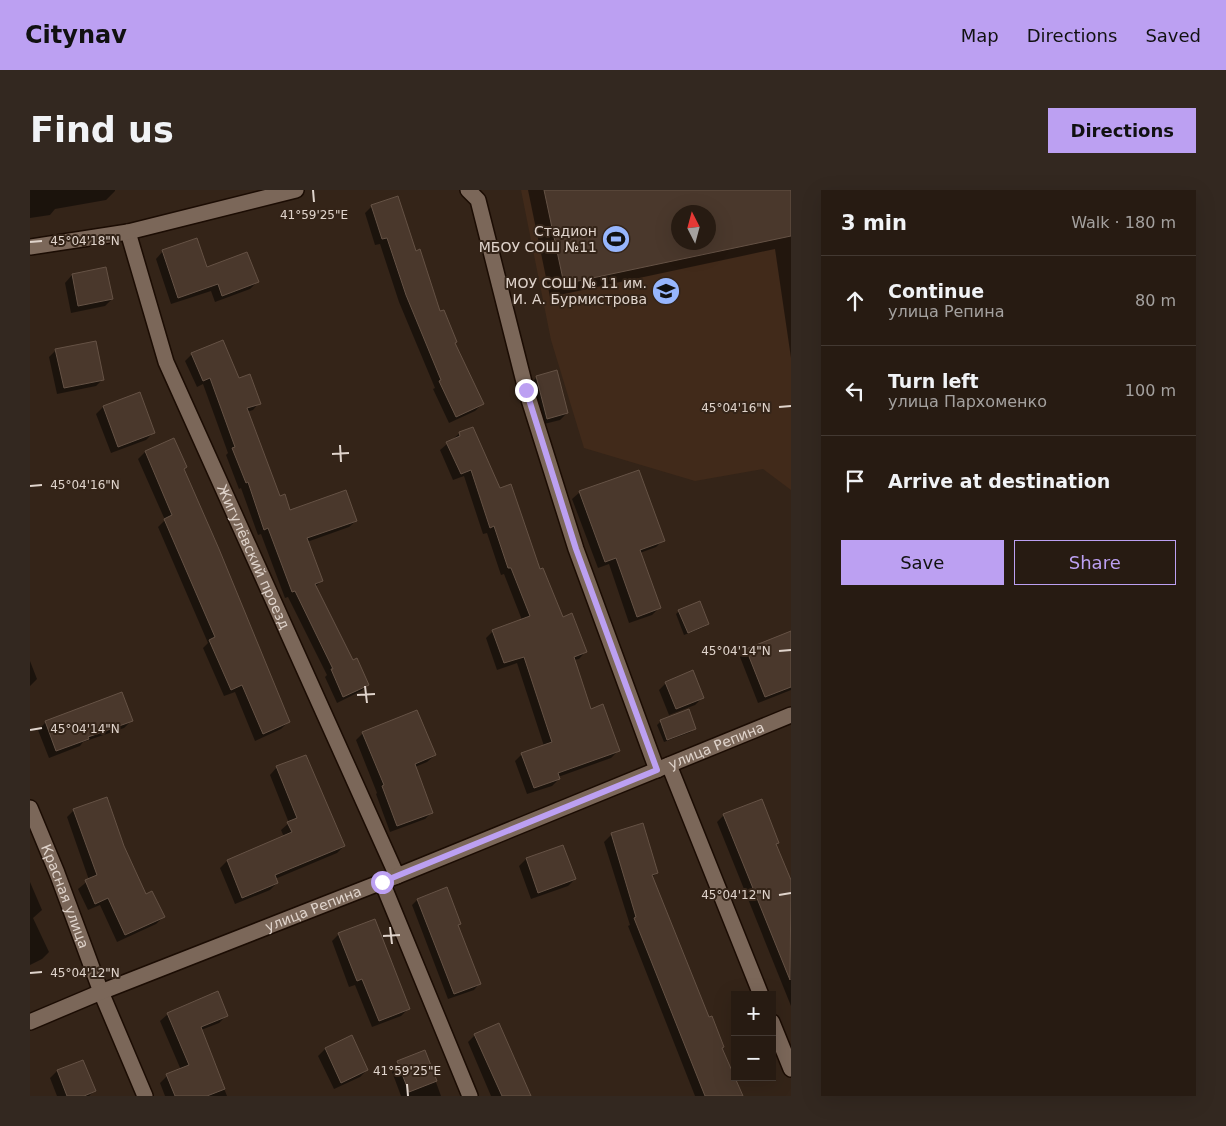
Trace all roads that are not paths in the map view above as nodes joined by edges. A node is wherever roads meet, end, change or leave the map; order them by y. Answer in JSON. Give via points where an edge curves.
{"nodes":[{"id":1,"x":296,"y":190,"type":"edge"},
{"id":2,"x":468,"y":190,"type":"edge"},
{"id":3,"x":128,"y":232,"type":"junction"},
{"id":4,"x":30,"y":247,"type":"edge"},
{"id":5,"x":791,"y":715,"type":"edge"},
{"id":6,"x":663,"y":767,"type":"junction"},
{"id":7,"x":30,"y":808,"type":"edge"},
{"id":8,"x":397,"y":876,"type":"junction"},
{"id":9,"x":382,"y":882,"type":"junction"},
{"id":10,"x":759,"y":991,"type":"edge"},
{"id":11,"x":101,"y":992,"type":"junction"},
{"id":12,"x":30,"y":1022,"type":"edge"},
{"id":13,"x":776,"y":1032,"type":"edge"},
{"id":14,"x":791,"y":1069,"type":"edge"},
{"id":15,"x":145,"y":1096,"type":"edge"},
{"id":16,"x":470,"y":1096,"type":"edge"}],
"edges":[{"from":1,"to":3,"type":"street"},
{"from":2,"to":6,"type":"street","via":[[478,200],[526,390],[576,549]]},
{"from":3,"to":4,"type":"street"},
{"from":3,"to":8,"type":"street","name":"Жигулёвский проезд","via":[[166,362]]},
{"from":5,"to":6,"type":"street","name":"улица Репина"},
{"from":6,"to":8,"type":"street","name":"улица Репина"},
{"from":6,"to":10,"type":"street"},
{"from":7,"to":11,"type":"street","name":"Красная улица"},
{"from":8,"to":9,"type":"street","name":"улица Репина"},
{"from":9,"to":11,"type":"street","name":"улица Репина"},
{"from":9,"to":16,"type":"street"},
{"from":11,"to":12,"type":"street","name":"улица Репина"},
{"from":11,"to":15,"type":"street","name":"Красная улица"},
{"from":13,"to":14,"type":"street"}]}
